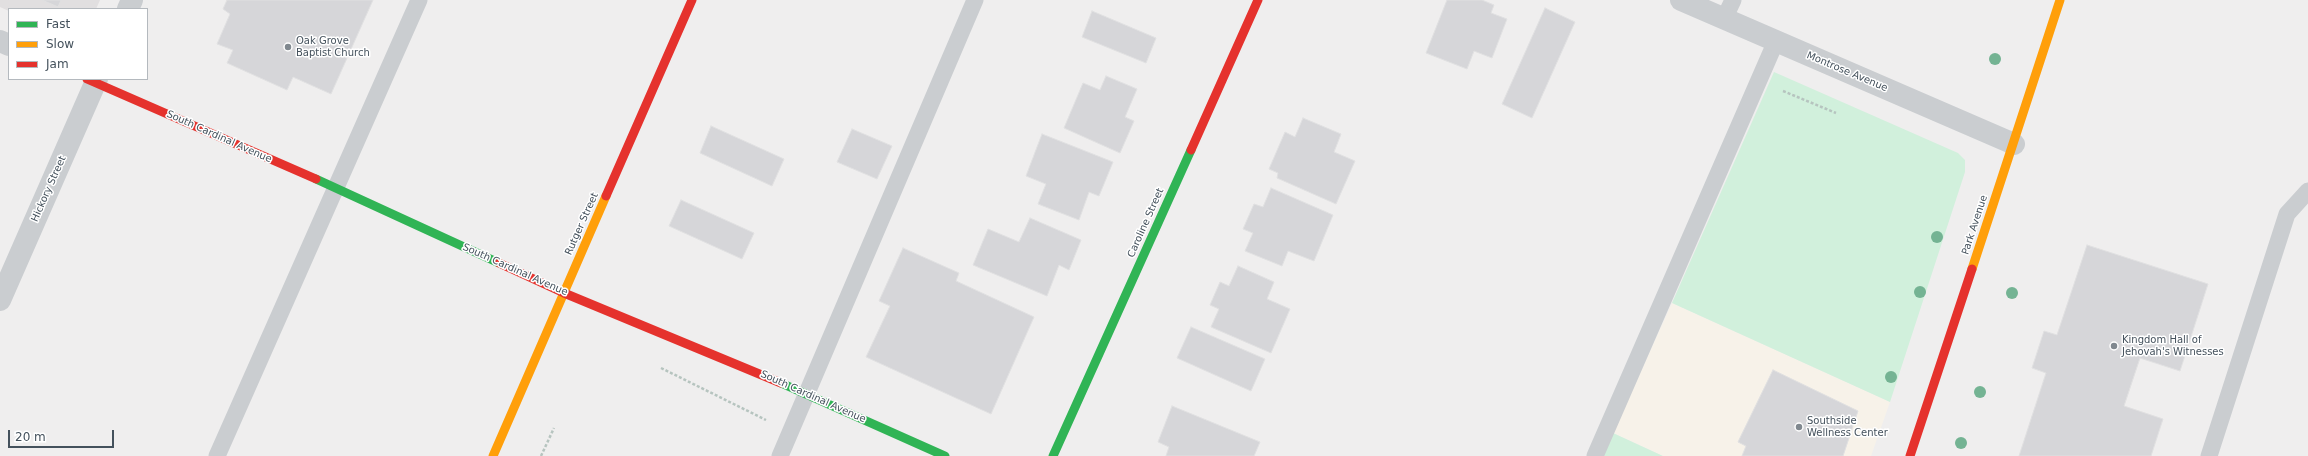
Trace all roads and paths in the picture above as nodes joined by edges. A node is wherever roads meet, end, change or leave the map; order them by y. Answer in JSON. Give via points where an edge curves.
{"nodes":[{"id":1,"x":419,"y":0,"type":"edge"},
{"id":2,"x":692,"y":0,"type":"edge"},
{"id":3,"x":975,"y":0,"type":"edge"},
{"id":4,"x":1258,"y":0,"type":"edge"},
{"id":5,"x":1681,"y":0,"type":"edge"},
{"id":6,"x":2060,"y":0,"type":"edge"},
{"id":7,"x":1728,"y":9,"type":"edge"},
{"id":8,"x":1776,"y":41,"type":"junction"},
{"id":9,"x":93,"y":80,"type":"edge"},
{"id":10,"x":1780,"y":90,"type":"dead end"},
{"id":11,"x":1836,"y":113,"type":"dead end"},
{"id":12,"x":2014,"y":144,"type":"junction"},
{"id":13,"x":337,"y":188,"type":"junction"},
{"id":14,"x":2308,"y":191,"type":"edge"},
{"id":15,"x":564,"y":292,"type":"junction"},
{"id":16,"x":0,"y":300,"type":"edge"},
{"id":17,"x":659,"y":367,"type":"dead end"},
{"id":18,"x":807,"y":394,"type":"junction"},
{"id":19,"x":773,"y":423,"type":"dead end"},
{"id":20,"x":554,"y":428,"type":"dead end"},
{"id":21,"x":217,"y":456,"type":"edge"},
{"id":22,"x":493,"y":456,"type":"edge"},
{"id":23,"x":541,"y":456,"type":"edge"},
{"id":24,"x":780,"y":456,"type":"edge"},
{"id":25,"x":945,"y":456,"type":"edge"},
{"id":26,"x":1053,"y":456,"type":"edge"},
{"id":27,"x":1595,"y":456,"type":"edge"},
{"id":28,"x":1910,"y":456,"type":"edge"},
{"id":29,"x":2209,"y":456,"type":"edge"}],
"edges":[{"from":1,"to":13,"type":"lane"},
{"from":2,"to":15,"type":"street","name":"Rutger Street"},
{"from":3,"to":18,"type":"lane"},
{"from":4,"to":26,"type":"street","name":"Caroline Street"},
{"from":5,"to":7,"type":"street","name":"Montrose Avenue"},
{"from":6,"to":12,"type":"street","name":"Park Avenue"},
{"from":7,"to":8,"type":"street","name":"Montrose Avenue"},
{"from":8,"to":12,"type":"street","name":"Montrose Avenue"},
{"from":8,"to":27,"type":"lane"},
{"from":9,"to":13,"type":"street","name":"South Cardinal Avenue"},
{"from":9,"to":16,"type":"street","name":"Hickory Street"},
{"from":10,"to":11,"type":"path"},
{"from":12,"to":28,"type":"street","name":"Park Avenue"},
{"from":13,"to":15,"type":"street","name":"South Cardinal Avenue"},
{"from":13,"to":21,"type":"lane"},
{"from":14,"to":29,"type":"lane","via":[[2288,214]]},
{"from":15,"to":18,"type":"street","name":"South Cardinal Avenue"},
{"from":15,"to":22,"type":"street","name":"Rutger Street"},
{"from":17,"to":19,"type":"path"},
{"from":18,"to":24,"type":"lane"},
{"from":18,"to":25,"type":"street","name":"South Cardinal Avenue"},
{"from":20,"to":23,"type":"path"}]}
